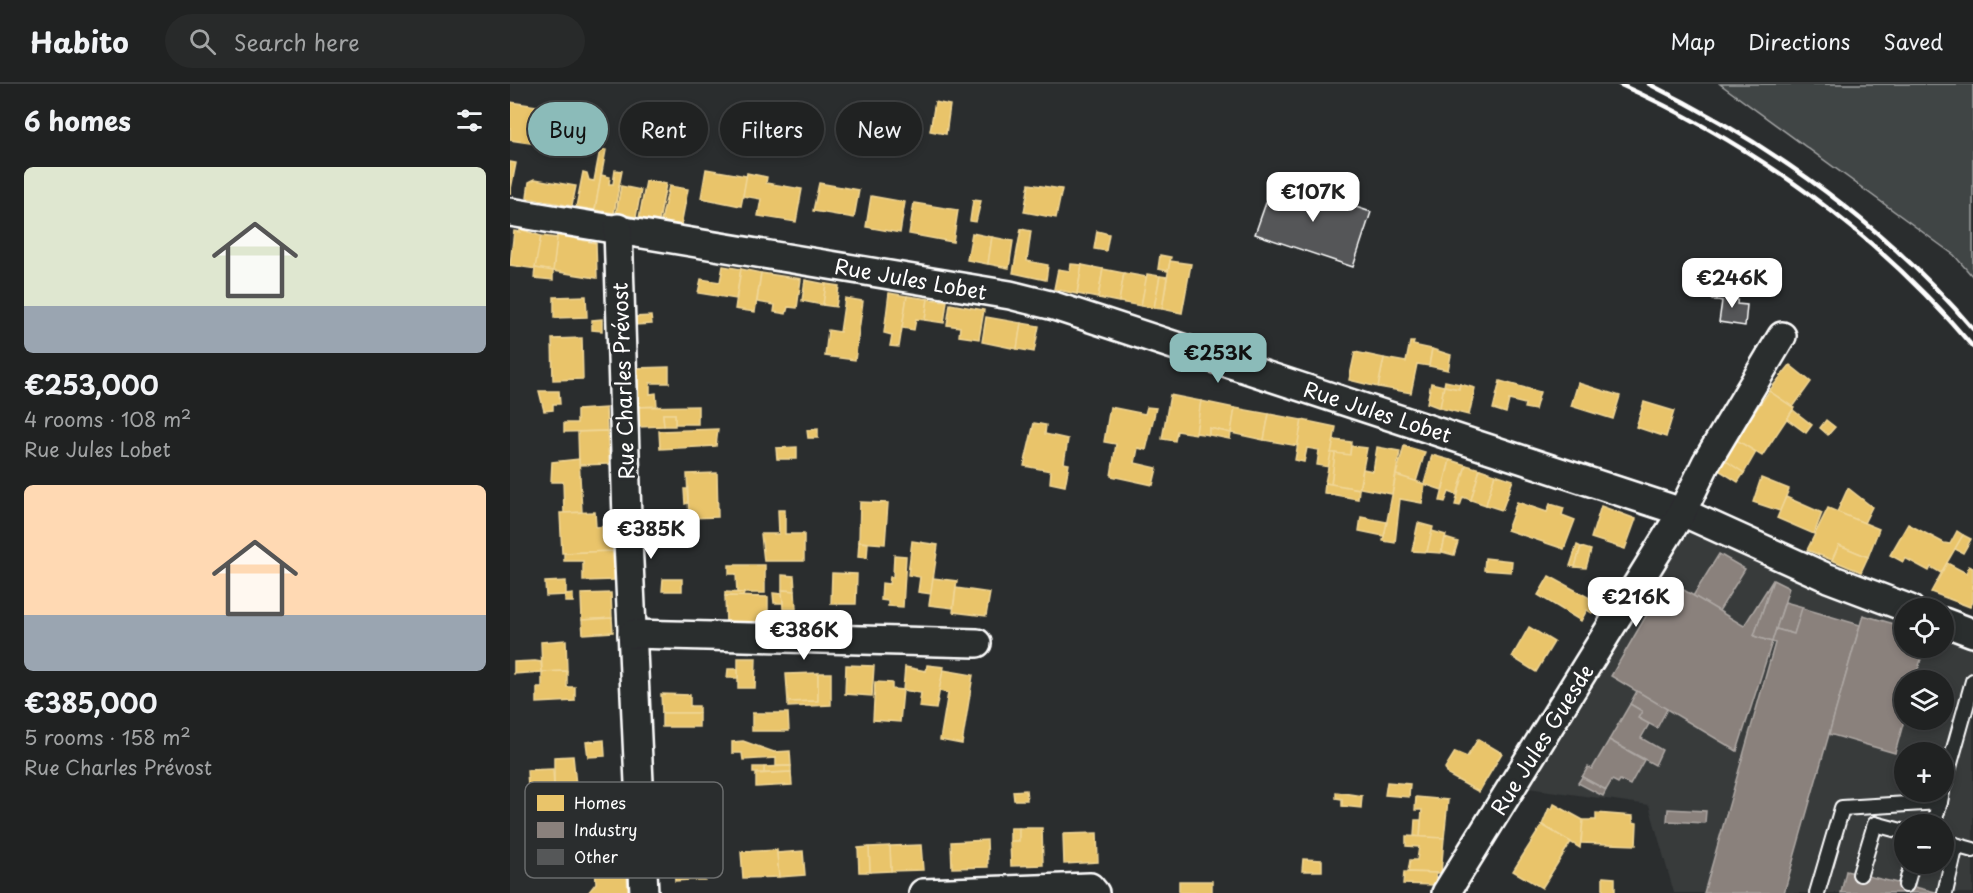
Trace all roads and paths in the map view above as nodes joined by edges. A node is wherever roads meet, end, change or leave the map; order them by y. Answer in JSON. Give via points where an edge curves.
{"nodes":[{"id":1,"x":510,"y":212,"type":"edge"},
{"id":2,"x":618,"y":228,"type":"junction"},
{"id":3,"x":1782,"y":336,"type":"dead end"},
{"id":4,"x":1682,"y":512,"type":"junction"},
{"id":5,"x":1894,"y":603,"type":"edge"},
{"id":6,"x":1954,"y":626,"type":"edge"},
{"id":7,"x":1973,"y":633,"type":"edge"},
{"id":8,"x":632,"y":634,"type":"junction"},
{"id":9,"x":977,"y":643,"type":"dead end"},
{"id":10,"x":1973,"y":681,"type":"edge"},
{"id":11,"x":1954,"y":750,"type":"edge"},
{"id":12,"x":639,"y":782,"type":"edge"},
{"id":13,"x":1896,"y":802,"type":"edge"},
{"id":14,"x":1894,"y":829,"type":"edge"},
{"id":15,"x":1954,"y":845,"type":"edge"},
{"id":16,"x":1973,"y":850,"type":"edge"},
{"id":17,"x":1860,"y":874,"type":"dead end"},
{"id":18,"x":1909,"y":874,"type":"edge"},
{"id":19,"x":1947,"y":874,"type":"edge"},
{"id":20,"x":643,"y":878,"type":"edge"},
{"id":21,"x":1906,"y":885,"type":"dead end"},
{"id":22,"x":644,"y":893,"type":"edge"},
{"id":23,"x":923,"y":893,"type":"edge"},
{"id":24,"x":1095,"y":893,"type":"edge"},
{"id":25,"x":1446,"y":893,"type":"edge"},
{"id":26,"x":1817,"y":893,"type":"edge"},
{"id":27,"x":1945,"y":893,"type":"edge"}],
"edges":[{"from":1,"to":2,"type":"street","name":"Rue Jules Lobet"},
{"from":2,"to":4,"type":"street","name":"Rue Jules Lobet","via":[[1010,295],[1054,306]]},
{"from":2,"to":8,"type":"street","name":"Rue Charles Prévost"},
{"from":3,"to":4,"type":"street","name":"Rue Jules Guesde","via":[[1706,463]]},
{"from":4,"to":5,"type":"street","name":"Rue Jules Lobet","via":[[1828,578]]},
{"from":4,"to":25,"type":"street","name":"Rue Jules Guesde"},
{"from":6,"to":7,"type":"street"},
{"from":8,"to":9,"type":"street"},
{"from":8,"to":12,"type":"street","name":"Rue Charles Prévost"},
{"from":10,"to":11,"type":"lane"},
{"from":13,"to":26,"type":"lane","via":[[1842,808]]},
{"from":14,"to":17,"type":"lane","via":[[1875,824]]},
{"from":15,"to":16,"type":"lane"},
{"from":18,"to":21,"type":"lane"},
{"from":19,"to":27,"type":"lane"},
{"from":20,"to":22,"type":"street","name":"Rue Charles Prévost"},
{"from":23,"to":24,"type":"street","via":[[1090,887]]}]}
